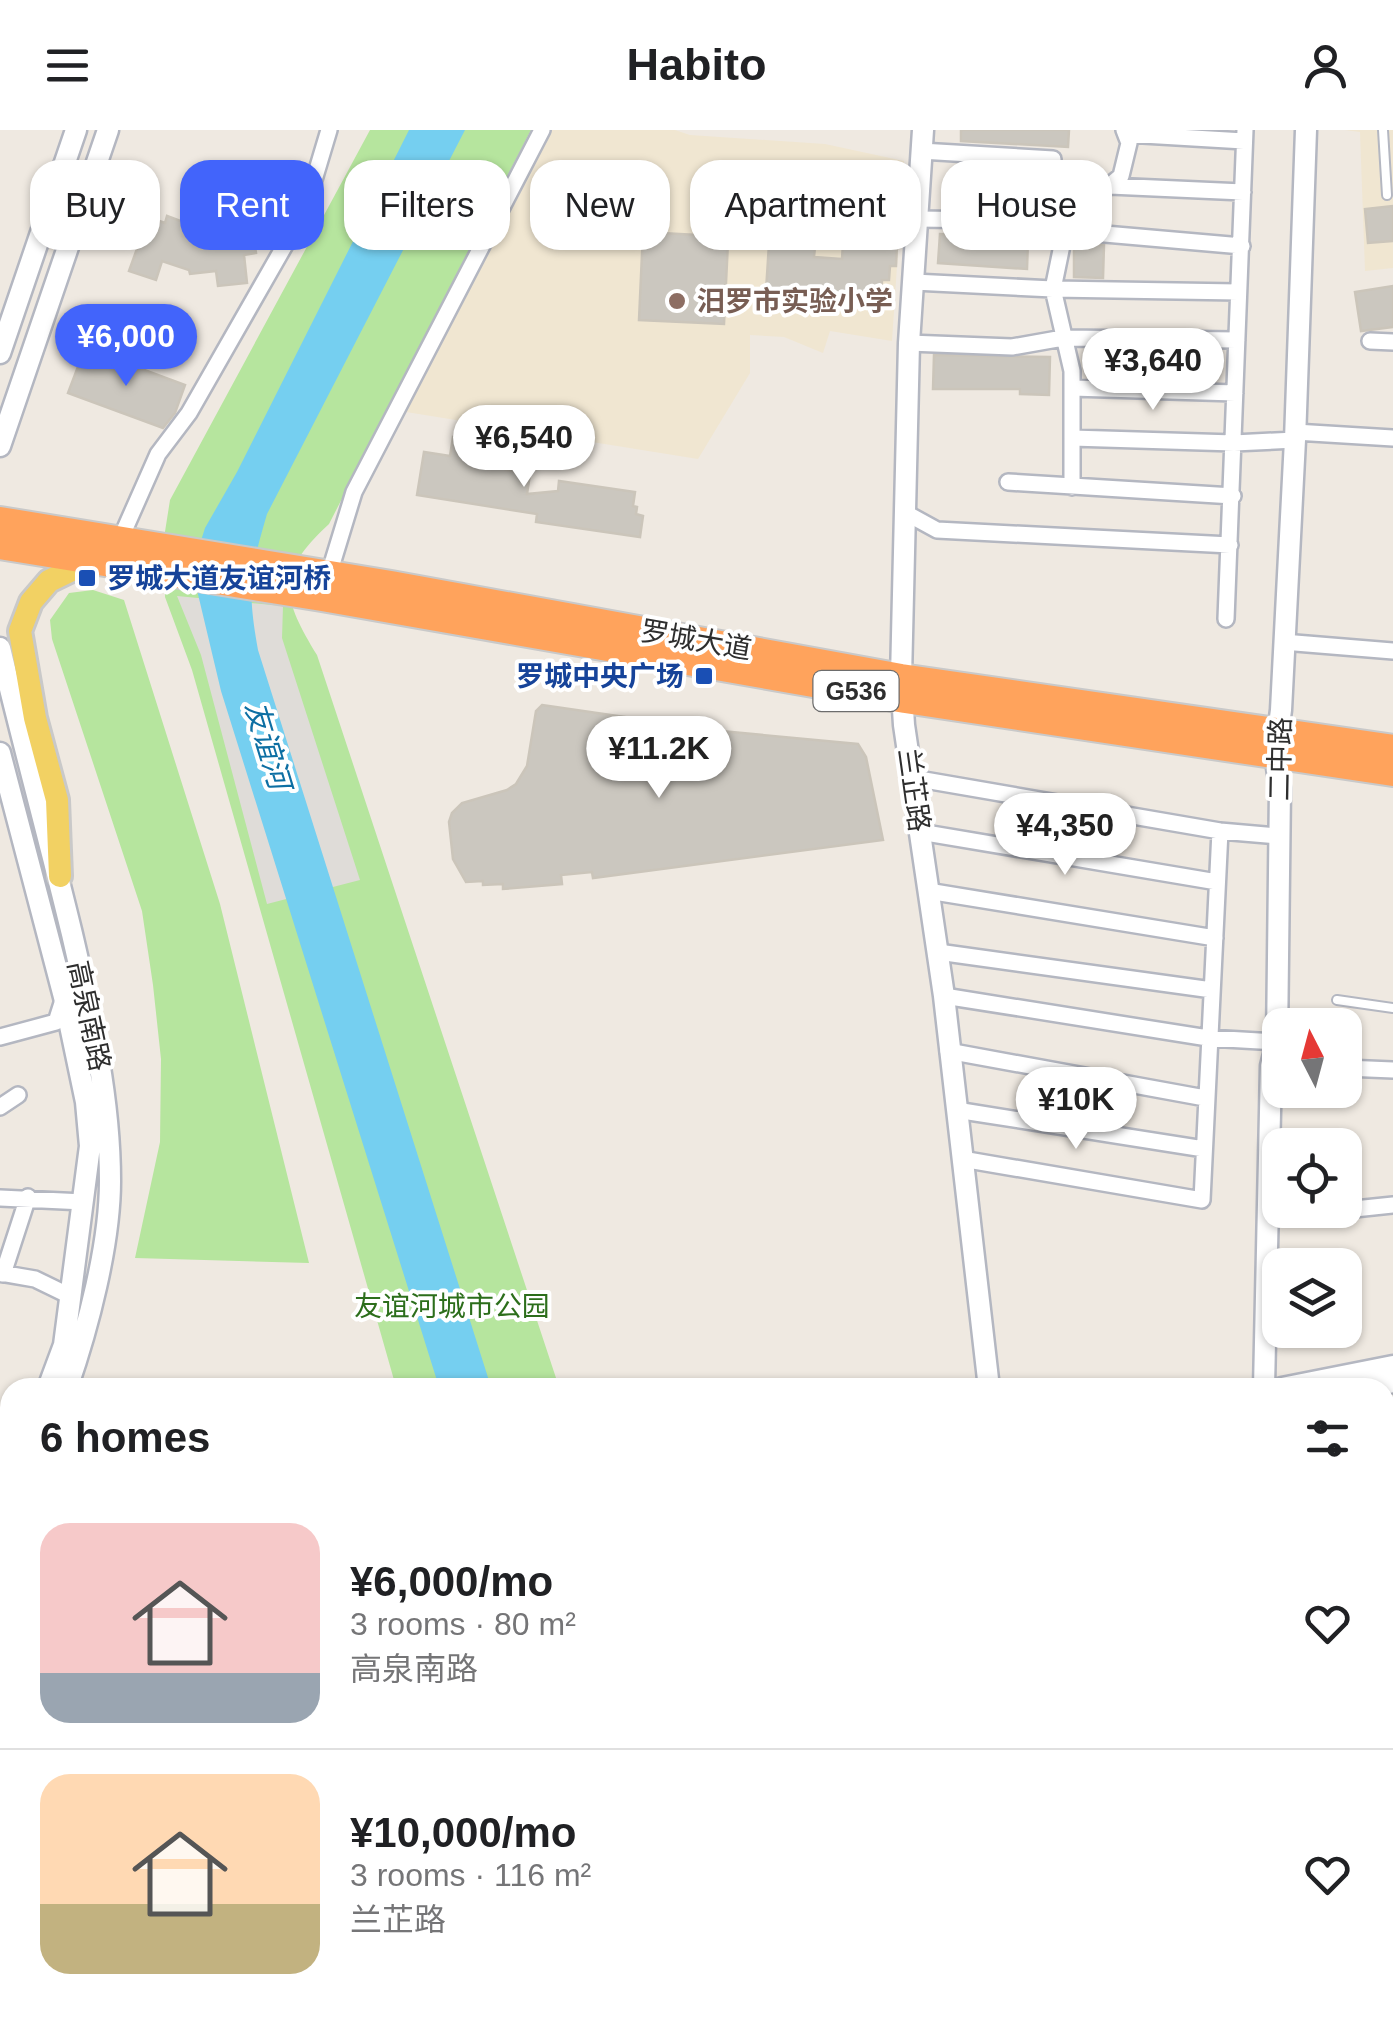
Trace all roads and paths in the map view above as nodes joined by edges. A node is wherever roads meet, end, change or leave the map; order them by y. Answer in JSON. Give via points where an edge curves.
{"nodes":[{"id":1,"x":76,"y":130,"type":"edge"},
{"id":2,"x":108,"y":130,"type":"edge"},
{"id":3,"x":329,"y":130,"type":"edge"},
{"id":4,"x":542,"y":130,"type":"edge"},
{"id":5,"x":1306,"y":130,"type":"edge"},
{"id":6,"x":1383,"y":130,"type":"edge"},
{"id":7,"x":1125,"y":132,"type":"edge"},
{"id":8,"x":1244,"y":135,"type":"edge"},
{"id":9,"x":922,"y":141,"type":"edge"},
{"id":10,"x":1054,"y":158,"type":"dead end"},
{"id":11,"x":1112,"y":184,"type":"edge"},
{"id":12,"x":1112,"y":186,"type":"edge"},
{"id":13,"x":1243,"y":192,"type":"junction"},
{"id":14,"x":1386,"y":195,"type":"dead end"},
{"id":15,"x":1112,"y":235,"type":"edge"},
{"id":16,"x":1242,"y":246,"type":"junction"},
{"id":17,"x":915,"y":250,"type":"edge"},
{"id":18,"x":1061,"y":250,"type":"edge"},
{"id":19,"x":914,"y":282,"type":"junction"},
{"id":20,"x":1052,"y":290,"type":"junction"},
{"id":21,"x":1238,"y":292,"type":"junction"},
{"id":22,"x":1063,"y":338,"type":"junction"},
{"id":23,"x":1238,"y":340,"type":"junction"},
{"id":24,"x":1370,"y":341,"type":"dead end"},
{"id":25,"x":1393,"y":342,"type":"edge"},
{"id":26,"x":909,"y":343,"type":"junction"},
{"id":27,"x":0,"y":353,"type":"edge"},
{"id":28,"x":1072,"y":388,"type":"junction"},
{"id":29,"x":1235,"y":393,"type":"junction"},
{"id":30,"x":1295,"y":436,"type":"junction"},
{"id":31,"x":1072,"y":438,"type":"junction"},
{"id":32,"x":1393,"y":438,"type":"edge"},
{"id":33,"x":1234,"y":443,"type":"junction"},
{"id":34,"x":0,"y":446,"type":"edge"},
{"id":35,"x":1008,"y":482,"type":"dead end"},
{"id":36,"x":1072,"y":486,"type":"junction"},
{"id":37,"x":1233,"y":496,"type":"junction"},
{"id":38,"x":904,"y":512,"type":"junction"},
{"id":39,"x":0,"y":521,"type":"edge"},
{"id":40,"x":120,"y":540,"type":"junction"},
{"id":41,"x":0,"y":545,"type":"edge"},
{"id":42,"x":1230,"y":545,"type":"junction"},
{"id":43,"x":92,"y":560,"type":"junction"},
{"id":44,"x":172,"y":560,"type":"junction"},
{"id":45,"x":325,"y":582,"type":"junction"},
{"id":46,"x":1226,"y":619,"type":"dead end"},
{"id":47,"x":1283,"y":642,"type":"junction"},
{"id":48,"x":0,"y":648,"type":"edge"},
{"id":49,"x":1393,"y":651,"type":"edge"},
{"id":50,"x":903,"y":689,"type":"junction"},
{"id":51,"x":1277,"y":743,"type":"junction"},
{"id":52,"x":1393,"y":749,"type":"edge"},
{"id":53,"x":0,"y":752,"type":"edge"},
{"id":54,"x":1393,"y":772,"type":"edge"},
{"id":55,"x":913,"y":778,"type":"junction"},
{"id":56,"x":1220,"y":831,"type":"junction"},
{"id":57,"x":920,"y":832,"type":"junction"},
{"id":58,"x":1278,"y":836,"type":"junction"},
{"id":59,"x":60,"y":876,"type":"junction"},
{"id":60,"x":1217,"y":882,"type":"junction"},
{"id":61,"x":928,"y":891,"type":"junction"},
{"id":62,"x":1215,"y":938,"type":"junction"},
{"id":63,"x":938,"y":952,"type":"junction"},
{"id":64,"x":1212,"y":990,"type":"junction"},
{"id":65,"x":944,"y":996,"type":"junction"},
{"id":66,"x":64,"y":997,"type":"junction"},
{"id":67,"x":1337,"y":1000,"type":"dead end"},
{"id":68,"x":1276,"y":1008,"type":"edge"},
{"id":69,"x":1393,"y":1008,"type":"edge"},
{"id":70,"x":0,"y":1037,"type":"edge"},
{"id":71,"x":1208,"y":1038,"type":"junction"},
{"id":72,"x":1262,"y":1041,"type":"edge"},
{"id":73,"x":948,"y":1051,"type":"junction"},
{"id":74,"x":1362,"y":1069,"type":"edge"},
{"id":75,"x":1393,"y":1070,"type":"edge"},
{"id":76,"x":18,"y":1096,"type":"dead end"},
{"id":77,"x":1205,"y":1098,"type":"junction"},
{"id":78,"x":0,"y":1107,"type":"edge"},
{"id":79,"x":956,"y":1110,"type":"junction"},
{"id":80,"x":1204,"y":1149,"type":"junction"},
{"id":81,"x":962,"y":1159,"type":"junction"},
{"id":82,"x":0,"y":1198,"type":"edge"},
{"id":83,"x":28,"y":1198,"type":"junction"},
{"id":84,"x":84,"y":1202,"type":"junction"},
{"id":85,"x":1393,"y":1206,"type":"edge"},
{"id":86,"x":1362,"y":1209,"type":"edge"},
{"id":87,"x":1268,"y":1228,"type":"edge"},
{"id":88,"x":2,"y":1274,"type":"edge"},
{"id":89,"x":70,"y":1296,"type":"junction"},
{"id":90,"x":1393,"y":1366,"type":"edge"},
{"id":91,"x":52,"y":1378,"type":"edge"},
{"id":92,"x":70,"y":1378,"type":"edge"},
{"id":93,"x":988,"y":1378,"type":"edge"},
{"id":94,"x":1264,"y":1378,"type":"edge"},
{"id":95,"x":1332,"y":1378,"type":"edge"}],
"edges":[{"from":1,"to":27,"type":"street"},
{"from":2,"to":34,"type":"street"},
{"from":3,"to":40,"type":"street","via":[[305,210],[189,413],[158,454]]},
{"from":4,"to":45,"type":"street","via":[[354,492]]},
{"from":5,"to":30,"type":"street","name":"二中路"},
{"from":6,"to":14,"type":"lane"},
{"from":7,"to":8,"type":"street"},
{"from":7,"to":11,"type":"street","via":[[1121,176]]},
{"from":8,"to":13,"type":"street"},
{"from":9,"to":10,"type":"street"},
{"from":12,"to":13,"type":"street"},
{"from":13,"to":16,"type":"street"},
{"from":15,"to":16,"type":"street"},
{"from":16,"to":21,"type":"street"},
{"from":17,"to":19,"type":"street","name":"兰芷路"},
{"from":18,"to":20,"type":"street"},
{"from":19,"to":20,"type":"street"},
{"from":19,"to":26,"type":"street","name":"兰芷路"},
{"from":20,"to":21,"type":"street"},
{"from":20,"to":22,"type":"street"},
{"from":21,"to":23,"type":"street"},
{"from":22,"to":23,"type":"street"},
{"from":22,"to":26,"type":"street","via":[[1012,348]]},
{"from":22,"to":28,"type":"street"},
{"from":23,"to":29,"type":"street"},
{"from":24,"to":25,"type":"street"},
{"from":26,"to":38,"type":"street","name":"兰芷路"},
{"from":28,"to":29,"type":"street"},
{"from":28,"to":31,"type":"street"},
{"from":29,"to":33,"type":"street"},
{"from":30,"to":32,"type":"street"},
{"from":30,"to":33,"type":"street"},
{"from":30,"to":47,"type":"street","name":"二中路"},
{"from":31,"to":33,"type":"street"},
{"from":31,"to":36,"type":"street"},
{"from":33,"to":37,"type":"street"},
{"from":35,"to":36,"type":"street"},
{"from":36,"to":37,"type":"street"},
{"from":37,"to":42,"type":"street"},
{"from":38,"to":42,"type":"street","via":[[937,530]]},
{"from":38,"to":50,"type":"street","name":"兰芷路"},
{"from":39,"to":40,"type":"highway","name":"罗城大道","number":"G536"},
{"from":40,"to":44,"type":"highway","name":"罗城大道","number":"G536"},
{"from":41,"to":43,"type":"highway","name":"罗城大道","number":"G536"},
{"from":42,"to":46,"type":"street"},
{"from":43,"to":44,"type":"highway","name":"罗城大道","number":"G536"},
{"from":43,"to":59,"type":"main road","via":[[49,581],[31,602],[20,631],[56,800]]},
{"from":44,"to":45,"type":"highway","name":"罗城大道","number":"G536"},
{"from":45,"to":50,"type":"highway","name":"罗城大道","number":"G536"},
{"from":47,"to":49,"type":"street"},
{"from":47,"to":51,"type":"street","name":"二中路"},
{"from":48,"to":59,"type":"street","name":"高泉南路"},
{"from":50,"to":51,"type":"highway","name":"罗城大道","number":"G536"},
{"from":50,"to":55,"type":"street","name":"兰芷路"},
{"from":51,"to":52,"type":"highway","name":"罗城大道","number":"G536"},
{"from":51,"to":54,"type":"highway","name":"罗城大道","number":"G536"},
{"from":51,"to":58,"type":"street","name":"二中路"},
{"from":53,"to":66,"type":"street","name":"高泉南路"},
{"from":55,"to":56,"type":"street"},
{"from":55,"to":57,"type":"street","name":"兰芷路"},
{"from":56,"to":58,"type":"street"},
{"from":56,"to":60,"type":"street"},
{"from":57,"to":60,"type":"street"},
{"from":57,"to":61,"type":"street","name":"兰芷路"},
{"from":58,"to":68,"type":"street","name":"二中路"},
{"from":59,"to":92,"type":"street","name":"高泉南路","via":[[101,1064],[110,1186],[100,1261]]},
{"from":60,"to":62,"type":"street"},
{"from":61,"to":62,"type":"street"},
{"from":61,"to":63,"type":"street","name":"兰芷路"},
{"from":62,"to":64,"type":"street"},
{"from":63,"to":64,"type":"street"},
{"from":63,"to":65,"type":"street","name":"兰芷路"},
{"from":64,"to":71,"type":"street"},
{"from":65,"to":71,"type":"street"},
{"from":65,"to":73,"type":"street","name":"兰芷路"},
{"from":66,"to":70,"type":"street","via":[[56,1022]]},
{"from":66,"to":84,"type":"street","name":"高泉南路","via":[[86,1102]]},
{"from":67,"to":69,"type":"lane"},
{"from":71,"to":72,"type":"street"},
{"from":71,"to":77,"type":"street"},
{"from":73,"to":77,"type":"street"},
{"from":73,"to":79,"type":"street","name":"兰芷路"},
{"from":74,"to":75,"type":"street"},
{"from":76,"to":78,"type":"street"},
{"from":77,"to":80,"type":"street"},
{"from":79,"to":80,"type":"street"},
{"from":79,"to":81,"type":"street","name":"兰芷路"},
{"from":80,"to":81,"type":"street","via":[[1202,1200]]},
{"from":81,"to":93,"type":"street","name":"兰芷路"},
{"from":82,"to":83,"type":"street"},
{"from":83,"to":84,"type":"street"},
{"from":83,"to":88,"type":"street"},
{"from":84,"to":89,"type":"street","name":"高泉南路"},
{"from":85,"to":86,"type":"street"},
{"from":87,"to":94,"type":"street","name":"二中路"},
{"from":88,"to":89,"type":"street","via":[[35,1278]]},
{"from":89,"to":91,"type":"street","name":"高泉南路"},
{"from":90,"to":95,"type":"street"}]}
